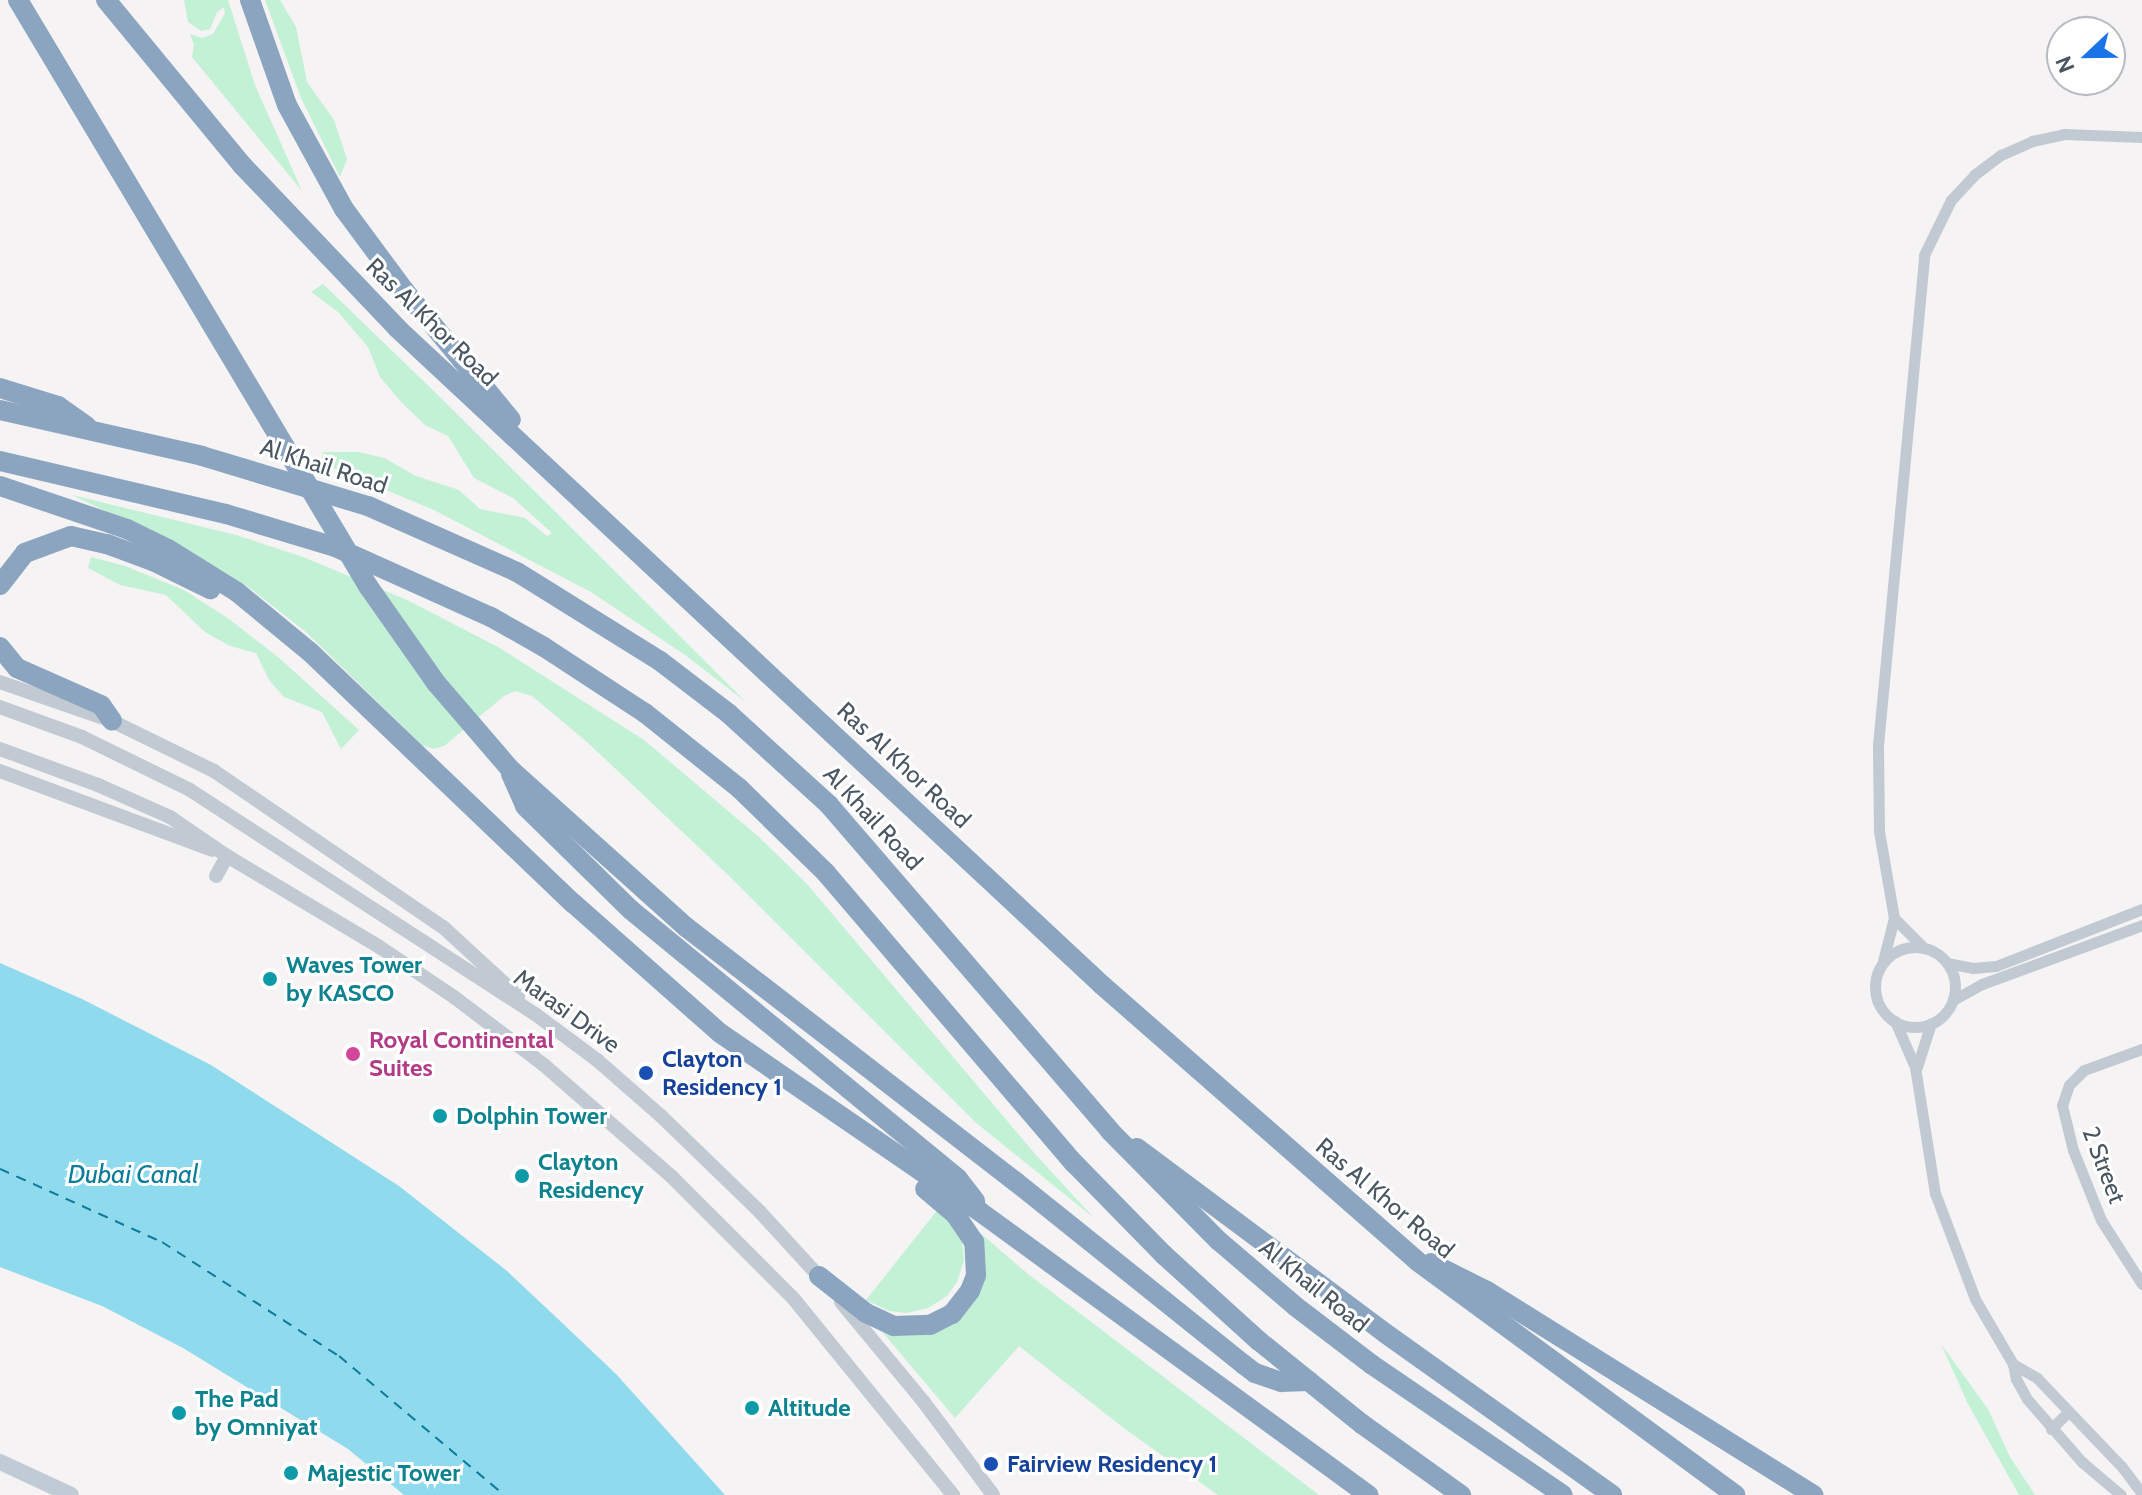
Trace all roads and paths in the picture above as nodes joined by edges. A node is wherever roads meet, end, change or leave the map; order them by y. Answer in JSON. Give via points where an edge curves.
{"nodes":[{"id":1,"x":2,"y":0,"type":"edge"},
{"id":2,"x":18,"y":0,"type":"edge"},
{"id":3,"x":106,"y":0,"type":"edge"},
{"id":4,"x":250,"y":0,"type":"edge"},
{"id":5,"x":75,"y":100,"type":"junction"},
{"id":6,"x":2142,"y":137,"type":"edge"},
{"id":7,"x":0,"y":388,"type":"edge"},
{"id":8,"x":0,"y":410,"type":"edge"},
{"id":9,"x":93,"y":431,"type":"junction"},
{"id":10,"x":535,"y":453,"type":"junction"},
{"id":11,"x":0,"y":461,"type":"edge"},
{"id":12,"x":0,"y":486,"type":"edge"},
{"id":13,"x":0,"y":585,"type":"edge"},
{"id":14,"x":0,"y":647,"type":"edge"},
{"id":15,"x":0,"y":682,"type":"edge"},
{"id":16,"x":0,"y":707,"type":"edge"},
{"id":17,"x":375,"y":714,"type":"junction"},
{"id":18,"x":112,"y":721,"type":"junction"},
{"id":19,"x":0,"y":749,"type":"edge"},
{"id":20,"x":511,"y":770,"type":"junction"},
{"id":21,"x":0,"y":771,"type":"edge"},
{"id":22,"x":227,"y":856,"type":"junction"},
{"id":23,"x":216,"y":876,"type":"dead end"},
{"id":24,"x":2142,"y":909,"type":"edge"},
{"id":25,"x":1894,"y":918,"type":"junction"},
{"id":26,"x":2142,"y":925,"type":"edge"},
{"id":27,"x":1924,"y":947,"type":"junction"},
{"id":28,"x":1883,"y":961,"type":"junction"},
{"id":29,"x":1947,"y":963,"type":"junction"},
{"id":30,"x":1953,"y":1000,"type":"junction"},
{"id":31,"x":535,"y":1014,"type":"junction"},
{"id":32,"x":1895,"y":1021,"type":"junction"},
{"id":33,"x":1931,"y":1023,"type":"junction"},
{"id":34,"x":2142,"y":1049,"type":"edge"},
{"id":35,"x":1917,"y":1079,"type":"junction"},
{"id":36,"x":827,"y":1109,"type":"junction"},
{"id":37,"x":1110,"y":1131,"type":"junction"},
{"id":38,"x":979,"y":1211,"type":"junction"},
{"id":39,"x":1417,"y":1261,"type":"junction"},
{"id":40,"x":819,"y":1276,"type":"junction"},
{"id":41,"x":2142,"y":1284,"type":"edge"},
{"id":42,"x":2013,"y":1364,"type":"junction"},
{"id":43,"x":1309,"y":1381,"type":"junction"},
{"id":44,"x":2068,"y":1412,"type":"junction"},
{"id":45,"x":2051,"y":1429,"type":"junction"},
{"id":46,"x":0,"y":1462,"type":"edge"},
{"id":47,"x":2142,"y":1494,"type":"edge"},
{"id":48,"x":71,"y":1495,"type":"edge"},
{"id":49,"x":953,"y":1495,"type":"edge"},
{"id":50,"x":993,"y":1495,"type":"edge"},
{"id":51,"x":1368,"y":1495,"type":"edge"},
{"id":52,"x":1461,"y":1495,"type":"edge"},
{"id":53,"x":1563,"y":1495,"type":"edge"},
{"id":54,"x":1612,"y":1495,"type":"edge"},
{"id":55,"x":1735,"y":1495,"type":"edge"},
{"id":56,"x":1814,"y":1495,"type":"edge"},
{"id":57,"x":2121,"y":1495,"type":"edge"}],
"edges":[{"from":1,"to":5,"type":"highway"},
{"from":2,"to":5,"type":"highway"},
{"from":3,"to":10,"type":"highway","name":"Ras Al Khor Road","via":[[187,103],[296,224],[420,350]]},
{"from":4,"to":10,"type":"highway","via":[[287,105],[344,209]]},
{"from":5,"to":20,"type":"highway","via":[[368,586],[437,684]]},
{"from":6,"to":25,"type":"street","via":[[2064,134],[2009,151],[1974,175],[1951,200],[1924,255],[1878,745],[1879,831]]},
{"from":7,"to":9,"type":"highway","via":[[58,406]]},
{"from":8,"to":9,"type":"highway","name":"Al Khail Road"},
{"from":9,"to":37,"type":"highway","name":"Al Khail Road","via":[[325,491],[422,527],[540,585],[625,637],[728,713],[796,773],[891,873]]},
{"from":10,"to":39,"type":"highway","name":"Ras Al Khor Road","via":[[1102,985]]},
{"from":11,"to":43,"type":"highway","via":[[226,514],[348,553],[491,617],[645,713],[784,830],[867,918],[1118,1210],[1211,1299]]},
{"from":12,"to":17,"type":"highway","via":[[107,521],[198,566],[286,630]]},
{"from":13,"to":17,"type":"highway","via":[[13,564],[41,544],[71,536],[107,544],[216,592],[346,698]]},
{"from":14,"to":18,"type":"highway","via":[[17,668],[101,705]]},
{"from":15,"to":18,"type":"street"},
{"from":16,"to":31,"type":"street","name":"Marasi Drive","via":[[82,737],[190,790]]},
{"from":17,"to":36,"type":"highway","via":[[683,1002]]},
{"from":18,"to":31,"type":"street","via":[[214,771],[327,846],[466,945]]},
{"from":19,"to":22,"type":"street","via":[[151,808]]},
{"from":20,"to":38,"type":"highway","via":[[525,806],[577,859],[661,936],[958,1179]]},
{"from":20,"to":43,"type":"highway","via":[[651,898],[1255,1373],[1281,1382]]},
{"from":21,"to":22,"type":"street","via":[[33,790]]},
{"from":22,"to":23,"type":"street"},
{"from":22,"to":49,"type":"street","via":[[441,988],[569,1085],[678,1183],[793,1298]]},
{"from":24,"to":29,"type":"street","via":[[1996,966]]},
{"from":25,"to":27,"type":"street"},
{"from":25,"to":28,"type":"street"},
{"from":26,"to":30,"type":"street","via":[[1982,984]]},
{"from":27,"to":28,"type":"street","via":[[1906,947]]},
{"from":27,"to":29,"type":"street"},
{"from":28,"to":32,"type":"street","via":[[1875,994]]},
{"from":29,"to":30,"type":"street","via":[[1955,985]]},
{"from":30,"to":33,"type":"street"},
{"from":31,"to":40,"type":"street","name":"Marasi Drive","via":[[661,1116]]},
{"from":32,"to":33,"type":"street","via":[[1909,1027]]},
{"from":32,"to":35,"type":"street"},
{"from":33,"to":35,"type":"street"},
{"from":34,"to":41,"type":"street","name":"2 Street","via":[[2084,1070],[2069,1085],[2062,1105],[2096,1209]]},
{"from":35,"to":42,"type":"street","via":[[1926,1156],[1945,1229],[1975,1299]]},
{"from":36,"to":38,"type":"highway"},
{"from":36,"to":40,"type":"highway","via":[[844,1130],[955,1214],[966,1226],[977,1258],[976,1275],[961,1305],[942,1320],[918,1327],[882,1321]]},
{"from":37,"to":53,"type":"highway","name":"Al Khail Road","via":[[1182,1206],[1295,1306]]},
{"from":37,"to":54,"type":"highway"},
{"from":38,"to":51,"type":"highway"},
{"from":39,"to":55,"type":"highway","name":"Ras Al Khor Road"},
{"from":39,"to":56,"type":"highway","via":[[1468,1279]]},
{"from":40,"to":50,"type":"street","name":"Marasi Drive"},
{"from":42,"to":44,"type":"street","via":[[2037,1378]]},
{"from":42,"to":45,"type":"street","via":[[2022,1393]]},
{"from":43,"to":52,"type":"highway"},
{"from":44,"to":45,"type":"street"},
{"from":44,"to":47,"type":"street"},
{"from":45,"to":57,"type":"street"},
{"from":46,"to":48,"type":"main road"}]}
